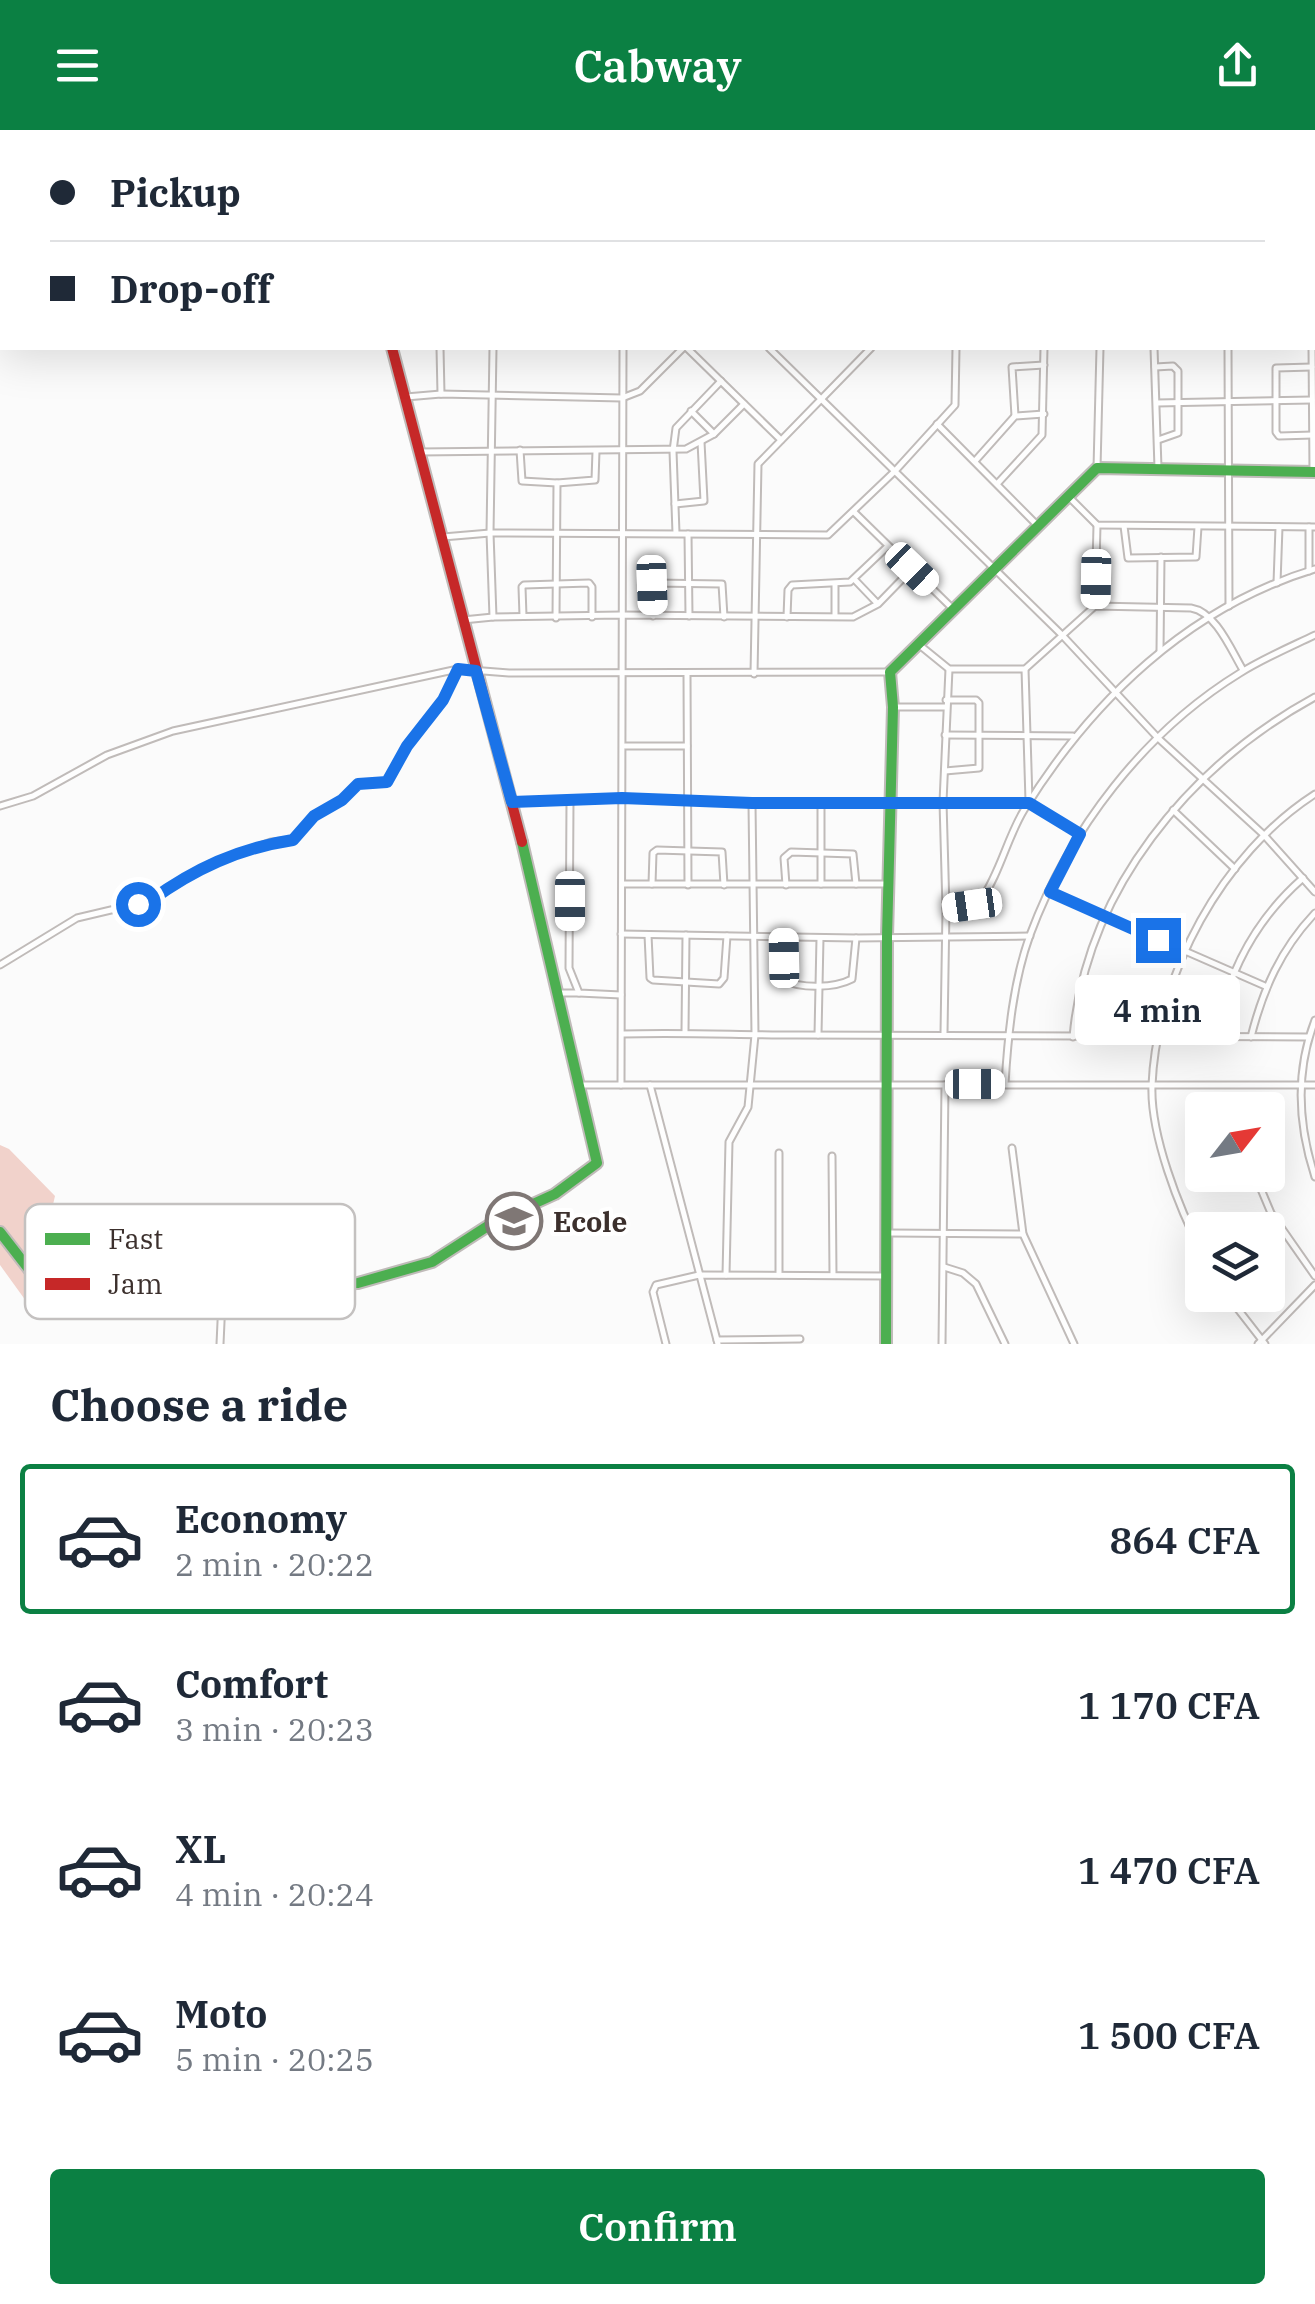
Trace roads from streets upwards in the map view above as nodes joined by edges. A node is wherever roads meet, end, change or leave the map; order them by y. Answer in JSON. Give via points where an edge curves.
{"nodes":[{"id":1,"x":393,"y":350,"type":"edge"},
{"id":2,"x":440,"y":350,"type":"edge"},
{"id":3,"x":493,"y":350,"type":"edge"},
{"id":4,"x":622,"y":350,"type":"edge"},
{"id":5,"x":683,"y":350,"type":"edge"},
{"id":6,"x":687,"y":350,"type":"edge"},
{"id":7,"x":771,"y":350,"type":"edge"},
{"id":8,"x":864,"y":350,"type":"edge"},
{"id":9,"x":956,"y":350,"type":"edge"},
{"id":10,"x":1044,"y":350,"type":"edge"},
{"id":11,"x":1100,"y":350,"type":"edge"},
{"id":12,"x":1154,"y":350,"type":"edge"},
{"id":13,"x":1228,"y":350,"type":"edge"},
{"id":14,"x":1312,"y":350,"type":"edge"},
{"id":15,"x":1044,"y":366,"type":"junction"},
{"id":16,"x":1155,"y":367,"type":"junction"},
{"id":17,"x":1312,"y":367,"type":"junction"},
{"id":18,"x":721,"y":380,"type":"junction"},
{"id":19,"x":440,"y":394,"type":"junction"},
{"id":20,"x":492,"y":396,"type":"junction"},
{"id":21,"x":406,"y":397,"type":"junction"},
{"id":22,"x":622,"y":398,"type":"junction"},
{"id":23,"x":820,"y":398,"type":"junction"},
{"id":24,"x":1312,"y":400,"type":"junction"},
{"id":25,"x":1276,"y":401,"type":"junction"},
{"id":26,"x":1227,"y":402,"type":"junction"},
{"id":27,"x":1157,"y":403,"type":"junction"},
{"id":28,"x":1180,"y":403,"type":"junction"},
{"id":29,"x":744,"y":404,"type":"junction"},
{"id":30,"x":692,"y":411,"type":"junction"},
{"id":31,"x":1044,"y":414,"type":"junction"},
{"id":32,"x":1015,"y":416,"type":"junction"},
{"id":33,"x":937,"y":424,"type":"junction"},
{"id":34,"x":714,"y":434,"type":"junction"},
{"id":35,"x":1312,"y":436,"type":"junction"},
{"id":36,"x":780,"y":440,"type":"junction"},
{"id":37,"x":1158,"y":440,"type":"junction"},
{"id":38,"x":701,"y":442,"type":"junction"},
{"id":39,"x":491,"y":450,"type":"junction"},
{"id":40,"x":520,"y":450,"type":"junction"},
{"id":41,"x":620,"y":450,"type":"junction"},
{"id":42,"x":596,"y":451,"type":"junction"},
{"id":43,"x":673,"y":451,"type":"junction"},
{"id":44,"x":419,"y":452,"type":"junction"},
{"id":45,"x":974,"y":462,"type":"junction"},
{"id":46,"x":1097,"y":468,"type":"junction"},
{"id":47,"x":894,"y":471,"type":"junction"},
{"id":48,"x":1158,"y":471,"type":"junction"},
{"id":49,"x":1226,"y":472,"type":"junction"},
{"id":50,"x":1314,"y":472,"type":"edge"},
{"id":51,"x":557,"y":483,"type":"junction"},
{"id":52,"x":997,"y":484,"type":"junction"},
{"id":53,"x":1067,"y":495,"type":"junction"},
{"id":54,"x":675,"y":504,"type":"junction"},
{"id":55,"x":853,"y":511,"type":"junction"},
{"id":56,"x":1037,"y":525,"type":"junction"},
{"id":57,"x":1097,"y":525,"type":"junction"},
{"id":58,"x":1124,"y":526,"type":"junction"},
{"id":59,"x":1228,"y":526,"type":"junction"},
{"id":60,"x":1280,"y":526,"type":"junction"},
{"id":61,"x":1312,"y":526,"type":"edge"},
{"id":62,"x":1198,"y":527,"type":"junction"},
{"id":63,"x":490,"y":533,"type":"junction"},
{"id":64,"x":558,"y":533,"type":"junction"},
{"id":65,"x":676,"y":533,"type":"junction"},
{"id":66,"x":621,"y":534,"type":"junction"},
{"id":67,"x":688,"y":534,"type":"junction"},
{"id":68,"x":755,"y":534,"type":"junction"},
{"id":69,"x":440,"y":537,"type":"junction"},
{"id":70,"x":888,"y":546,"type":"junction"},
{"id":71,"x":1161,"y":558,"type":"junction"},
{"id":72,"x":993,"y":567,"type":"junction"},
{"id":73,"x":912,"y":569,"type":"junction"},
{"id":74,"x":1312,"y":570,"type":"edge"},
{"id":75,"x":855,"y":580,"type":"junction"},
{"id":76,"x":1278,"y":583,"type":"junction"},
{"id":77,"x":557,"y":584,"type":"junction"},
{"id":78,"x":688,"y":584,"type":"junction"},
{"id":79,"x":835,"y":584,"type":"junction"},
{"id":80,"x":878,"y":604,"type":"junction"},
{"id":81,"x":1096,"y":606,"type":"junction"},
{"id":82,"x":1228,"y":606,"type":"junction"},
{"id":83,"x":952,"y":608,"type":"junction"},
{"id":84,"x":1162,"y":608,"type":"junction"},
{"id":85,"x":621,"y":615,"type":"junction"},
{"id":86,"x":493,"y":616,"type":"junction"},
{"id":87,"x":652,"y":616,"type":"junction"},
{"id":88,"x":689,"y":616,"type":"junction"},
{"id":89,"x":524,"y":617,"type":"junction"},
{"id":90,"x":592,"y":617,"type":"junction"},
{"id":91,"x":724,"y":617,"type":"junction"},
{"id":92,"x":756,"y":617,"type":"junction"},
{"id":93,"x":835,"y":617,"type":"junction"},
{"id":94,"x":556,"y":618,"type":"junction"},
{"id":95,"x":786,"y":618,"type":"junction"},
{"id":96,"x":1210,"y":618,"type":"junction"},
{"id":97,"x":463,"y":620,"type":"junction"},
{"id":98,"x":1062,"y":635,"type":"junction"},
{"id":99,"x":1315,"y":635,"type":"edge"},
{"id":100,"x":917,"y":643,"type":"junction"},
{"id":101,"x":1160,"y":651,"type":"junction"},
{"id":102,"x":458,"y":669,"type":"junction"},
{"id":103,"x":949,"y":669,"type":"junction"},
{"id":104,"x":1025,"y":669,"type":"junction"},
{"id":105,"x":1244,"y":670,"type":"junction"},
{"id":106,"x":476,"y":671,"type":"junction"},
{"id":107,"x":890,"y":672,"type":"junction"},
{"id":108,"x":622,"y":674,"type":"junction"},
{"id":109,"x":687,"y":674,"type":"junction"},
{"id":110,"x":754,"y":674,"type":"junction"},
{"id":111,"x":1115,"y":692,"type":"junction"},
{"id":112,"x":1315,"y":698,"type":"edge"},
{"id":113,"x":946,"y":703,"type":"junction"},
{"id":114,"x":893,"y":707,"type":"junction"},
{"id":115,"x":1028,"y":735,"type":"junction"},
{"id":116,"x":945,"y":736,"type":"junction"},
{"id":117,"x":979,"y":736,"type":"junction"},
{"id":118,"x":1073,"y":736,"type":"junction"},
{"id":119,"x":1158,"y":738,"type":"junction"},
{"id":120,"x":624,"y":746,"type":"junction"},
{"id":121,"x":687,"y":746,"type":"junction"},
{"id":122,"x":945,"y":771,"type":"junction"},
{"id":123,"x":1203,"y":779,"type":"junction"},
{"id":124,"x":1315,"y":794,"type":"edge"},
{"id":125,"x":622,"y":798,"type":"junction"},
{"id":126,"x":570,"y":801,"type":"junction"},
{"id":127,"x":512,"y":802,"type":"junction"},
{"id":128,"x":686,"y":802,"type":"junction"},
{"id":129,"x":821,"y":802,"type":"junction"},
{"id":130,"x":890,"y":802,"type":"junction"},
{"id":131,"x":943,"y":802,"type":"junction"},
{"id":132,"x":752,"y":803,"type":"junction"},
{"id":133,"x":1029,"y":803,"type":"junction"},
{"id":134,"x":0,"y":806,"type":"edge"},
{"id":135,"x":1173,"y":810,"type":"junction"},
{"id":136,"x":1080,"y":834,"type":"junction"},
{"id":137,"x":1264,"y":835,"type":"junction"},
{"id":138,"x":688,"y":852,"type":"junction"},
{"id":139,"x":821,"y":852,"type":"junction"},
{"id":140,"x":1235,"y":870,"type":"junction"},
{"id":141,"x":1302,"y":878,"type":"junction"},
{"id":142,"x":623,"y":884,"type":"junction"},
{"id":143,"x":652,"y":884,"type":"junction"},
{"id":144,"x":821,"y":884,"type":"junction"},
{"id":145,"x":856,"y":884,"type":"junction"},
{"id":146,"x":890,"y":884,"type":"junction"},
{"id":147,"x":688,"y":885,"type":"junction"},
{"id":148,"x":724,"y":885,"type":"junction"},
{"id":149,"x":753,"y":885,"type":"junction"},
{"id":150,"x":786,"y":885,"type":"junction"},
{"id":151,"x":1050,"y":892,"type":"junction"},
{"id":152,"x":1315,"y":892,"type":"edge"},
{"id":153,"x":946,"y":909,"type":"junction"},
{"id":154,"x":1315,"y":912,"type":"edge"},
{"id":155,"x":1107,"y":918,"type":"junction"},
{"id":156,"x":621,"y":934,"type":"junction"},
{"id":157,"x":648,"y":935,"type":"junction"},
{"id":158,"x":686,"y":935,"type":"junction"},
{"id":159,"x":726,"y":936,"type":"junction"},
{"id":160,"x":753,"y":936,"type":"junction"},
{"id":161,"x":886,"y":936,"type":"junction"},
{"id":162,"x":1030,"y":936,"type":"junction"},
{"id":163,"x":783,"y":937,"type":"junction"},
{"id":164,"x":820,"y":937,"type":"junction"},
{"id":165,"x":856,"y":938,"type":"junction"},
{"id":166,"x":944,"y":938,"type":"junction"},
{"id":167,"x":1184,"y":951,"type":"junction"},
{"id":168,"x":0,"y":965,"type":"edge"},
{"id":169,"x":1235,"y":972,"type":"junction"},
{"id":170,"x":685,"y":982,"type":"junction"},
{"id":171,"x":820,"y":986,"type":"junction"},
{"id":172,"x":1265,"y":986,"type":"junction"},
{"id":173,"x":558,"y":993,"type":"junction"},
{"id":174,"x":578,"y":993,"type":"junction"},
{"id":175,"x":621,"y":996,"type":"junction"},
{"id":176,"x":1315,"y":1020,"type":"edge"},
{"id":177,"x":685,"y":1032,"type":"junction"},
{"id":178,"x":944,"y":1033,"type":"junction"},
{"id":179,"x":621,"y":1034,"type":"junction"},
{"id":180,"x":887,"y":1034,"type":"junction"},
{"id":181,"x":1008,"y":1034,"type":"junction"},
{"id":182,"x":756,"y":1035,"type":"junction"},
{"id":183,"x":818,"y":1035,"type":"junction"},
{"id":184,"x":1216,"y":1036,"type":"junction"},
{"id":185,"x":1073,"y":1037,"type":"junction"},
{"id":186,"x":1251,"y":1037,"type":"junction"},
{"id":187,"x":1308,"y":1037,"type":"junction"},
{"id":188,"x":1160,"y":1038,"type":"junction"},
{"id":189,"x":886,"y":1084,"type":"junction"},
{"id":190,"x":945,"y":1084,"type":"junction"},
{"id":191,"x":1005,"y":1084,"type":"junction"},
{"id":192,"x":581,"y":1085,"type":"junction"},
{"id":193,"x":621,"y":1085,"type":"junction"},
{"id":194,"x":650,"y":1085,"type":"junction"},
{"id":195,"x":750,"y":1085,"type":"junction"},
{"id":196,"x":1315,"y":1085,"type":"edge"},
{"id":197,"x":1152,"y":1086,"type":"junction"},
{"id":198,"x":1302,"y":1086,"type":"junction"},
{"id":199,"x":1012,"y":1148,"type":"dead end"},
{"id":200,"x":779,"y":1153,"type":"dead end"},
{"id":201,"x":832,"y":1156,"type":"dead end"},
{"id":202,"x":1315,"y":1178,"type":"edge"},
{"id":203,"x":1262,"y":1192,"type":"edge"},
{"id":204,"x":1185,"y":1217,"type":"edge"},
{"id":205,"x":943,"y":1231,"type":"junction"},
{"id":206,"x":0,"y":1232,"type":"edge"},
{"id":207,"x":888,"y":1233,"type":"junction"},
{"id":208,"x":1023,"y":1234,"type":"junction"},
{"id":209,"x":25,"y":1262,"type":"edge"},
{"id":210,"x":944,"y":1267,"type":"junction"},
{"id":211,"x":699,"y":1275,"type":"junction"},
{"id":212,"x":833,"y":1275,"type":"junction"},
{"id":213,"x":726,"y":1276,"type":"junction"},
{"id":214,"x":779,"y":1276,"type":"junction"},
{"id":215,"x":886,"y":1276,"type":"junction"},
{"id":216,"x":1315,"y":1276,"type":"edge"},
{"id":217,"x":355,"y":1283,"type":"edge"},
{"id":218,"x":1315,"y":1285,"type":"edge"},
{"id":219,"x":1240,"y":1312,"type":"edge"},
{"id":220,"x":221,"y":1319,"type":"edge"},
{"id":221,"x":800,"y":1339,"type":"dead end"},
{"id":222,"x":718,"y":1342,"type":"edge"},
{"id":223,"x":1072,"y":1342,"type":"edge"},
{"id":224,"x":1261,"y":1343,"type":"edge"},
{"id":225,"x":220,"y":1344,"type":"edge"},
{"id":226,"x":666,"y":1344,"type":"edge"},
{"id":227,"x":886,"y":1344,"type":"edge"},
{"id":228,"x":942,"y":1344,"type":"edge"},
{"id":229,"x":1005,"y":1344,"type":"edge"},
{"id":230,"x":1063,"y":1344,"type":"edge"}],
"edges":[{"from":1,"to":21,"type":"street"},
{"from":2,"to":19,"type":"street"},
{"from":3,"to":20,"type":"street"},
{"from":4,"to":22,"type":"street"},
{"from":5,"to":22,"type":"street","via":[[640,391]]},
{"from":6,"to":18,"type":"street"},
{"from":7,"to":23,"type":"street"},
{"from":8,"to":23,"type":"street"},
{"from":9,"to":33,"type":"street","via":[[956,403]]},
{"from":10,"to":15,"type":"street"},
{"from":11,"to":46,"type":"street"},
{"from":12,"to":16,"type":"street"},
{"from":13,"to":26,"type":"street"},
{"from":14,"to":17,"type":"street"},
{"from":15,"to":31,"type":"street"},
{"from":15,"to":32,"type":"street","via":[[1012,367]]},
{"from":16,"to":27,"type":"street"},
{"from":16,"to":28,"type":"street","via":[[1177,368]]},
{"from":17,"to":24,"type":"street"},
{"from":17,"to":25,"type":"street","via":[[1277,367]]},
{"from":18,"to":29,"type":"street"},
{"from":18,"to":30,"type":"street"},
{"from":19,"to":20,"type":"street"},
{"from":19,"to":21,"type":"street"},
{"from":20,"to":22,"type":"street"},
{"from":20,"to":39,"type":"street"},
{"from":21,"to":44,"type":"street"},
{"from":22,"to":41,"type":"street"},
{"from":23,"to":36,"type":"street"},
{"from":23,"to":47,"type":"street"},
{"from":24,"to":25,"type":"street"},
{"from":24,"to":35,"type":"street"},
{"from":25,"to":26,"type":"street"},
{"from":25,"to":35,"type":"street","via":[[1278,435]]},
{"from":26,"to":28,"type":"street"},
{"from":26,"to":49,"type":"street"},
{"from":27,"to":28,"type":"street"},
{"from":27,"to":37,"type":"street"},
{"from":28,"to":37,"type":"street","via":[[1178,433]]},
{"from":29,"to":34,"type":"street"},
{"from":29,"to":36,"type":"street"},
{"from":30,"to":34,"type":"street"},
{"from":30,"to":43,"type":"street","via":[[676,428]]},
{"from":31,"to":32,"type":"street"},
{"from":31,"to":52,"type":"street","via":[[1038,441]]},
{"from":32,"to":45,"type":"street"},
{"from":33,"to":45,"type":"street"},
{"from":33,"to":47,"type":"street"},
{"from":34,"to":38,"type":"street"},
{"from":35,"to":50,"type":"street"},
{"from":36,"to":68,"type":"street","via":[[758,464]]},
{"from":37,"to":48,"type":"street"},
{"from":38,"to":43,"type":"street"},
{"from":38,"to":54,"type":"street","via":[[704,500]]},
{"from":39,"to":40,"type":"street"},
{"from":39,"to":44,"type":"street"},
{"from":39,"to":63,"type":"street"},
{"from":40,"to":42,"type":"street"},
{"from":40,"to":51,"type":"street","via":[[522,481]]},
{"from":41,"to":42,"type":"street"},
{"from":41,"to":43,"type":"street"},
{"from":41,"to":66,"type":"street"},
{"from":42,"to":51,"type":"street","via":[[595,480]]},
{"from":43,"to":54,"type":"street"},
{"from":44,"to":69,"type":"street"},
{"from":45,"to":52,"type":"street"},
{"from":46,"to":48,"type":"street"},
{"from":46,"to":53,"type":"street"},
{"from":47,"to":55,"type":"street"},
{"from":47,"to":72,"type":"street"},
{"from":48,"to":49,"type":"street"},
{"from":49,"to":50,"type":"street"},
{"from":49,"to":59,"type":"street"},
{"from":51,"to":64,"type":"street"},
{"from":52,"to":56,"type":"street"},
{"from":53,"to":56,"type":"street"},
{"from":53,"to":57,"type":"street"},
{"from":54,"to":65,"type":"street"},
{"from":55,"to":68,"type":"street","via":[[828,535]]},
{"from":55,"to":70,"type":"street"},
{"from":56,"to":72,"type":"street"},
{"from":57,"to":58,"type":"street"},
{"from":57,"to":81,"type":"street"},
{"from":58,"to":62,"type":"street"},
{"from":58,"to":71,"type":"street","via":[[1126,558]]},
{"from":59,"to":60,"type":"street"},
{"from":59,"to":62,"type":"street"},
{"from":59,"to":82,"type":"street"},
{"from":60,"to":61,"type":"street"},
{"from":60,"to":76,"type":"street"},
{"from":61,"to":74,"type":"street"},
{"from":62,"to":71,"type":"street","via":[[1196,557]]},
{"from":63,"to":64,"type":"street"},
{"from":63,"to":69,"type":"street"},
{"from":63,"to":86,"type":"street"},
{"from":64,"to":66,"type":"street"},
{"from":64,"to":77,"type":"street"},
{"from":65,"to":66,"type":"street"},
{"from":65,"to":67,"type":"street"},
{"from":66,"to":85,"type":"street"},
{"from":67,"to":68,"type":"street"},
{"from":67,"to":78,"type":"street"},
{"from":68,"to":92,"type":"street"},
{"from":69,"to":97,"type":"street"},
{"from":70,"to":73,"type":"street"},
{"from":70,"to":75,"type":"street"},
{"from":71,"to":84,"type":"street"},
{"from":72,"to":83,"type":"street"},
{"from":72,"to":98,"type":"street"},
{"from":73,"to":80,"type":"street"},
{"from":73,"to":83,"type":"street"},
{"from":74,"to":76,"type":"street"},
{"from":75,"to":79,"type":"street"},
{"from":75,"to":80,"type":"street"},
{"from":76,"to":82,"type":"street"},
{"from":77,"to":89,"type":"street","via":[[522,587]]},
{"from":77,"to":90,"type":"street","via":[[590,585]]},
{"from":77,"to":94,"type":"street"},
{"from":78,"to":87,"type":"street","via":[[653,584]]},
{"from":78,"to":88,"type":"street"},
{"from":78,"to":91,"type":"street","via":[[724,584]]},
{"from":79,"to":93,"type":"street"},
{"from":79,"to":95,"type":"street","via":[[792,584]]},
{"from":80,"to":93,"type":"street","via":[[861,615]]},
{"from":81,"to":84,"type":"street"},
{"from":81,"to":98,"type":"street"},
{"from":82,"to":96,"type":"street"},
{"from":83,"to":100,"type":"street"},
{"from":84,"to":96,"type":"street","via":[[1198,609]]},
{"from":84,"to":101,"type":"street"},
{"from":85,"to":87,"type":"street"},
{"from":85,"to":90,"type":"street"},
{"from":85,"to":108,"type":"street"},
{"from":86,"to":89,"type":"street"},
{"from":86,"to":97,"type":"street"},
{"from":87,"to":88,"type":"street"},
{"from":88,"to":91,"type":"street"},
{"from":89,"to":94,"type":"street"},
{"from":90,"to":94,"type":"street"},
{"from":91,"to":92,"type":"street"},
{"from":92,"to":95,"type":"street"},
{"from":92,"to":110,"type":"street"},
{"from":93,"to":95,"type":"street"},
{"from":96,"to":101,"type":"street"},
{"from":96,"to":105,"type":"street"},
{"from":97,"to":106,"type":"street"},
{"from":98,"to":104,"type":"street"},
{"from":98,"to":111,"type":"street"},
{"from":99,"to":105,"type":"street"},
{"from":100,"to":103,"type":"street"},
{"from":100,"to":107,"type":"street"},
{"from":101,"to":111,"type":"street"},
{"from":102,"to":106,"type":"street"},
{"from":102,"to":134,"type":"street","via":[[172,731]]},
{"from":102,"to":168,"type":"street","via":[[387,782],[358,784],[293,840],[203,866],[150,901],[77,918]]},
{"from":103,"to":104,"type":"street"},
{"from":103,"to":113,"type":"street"},
{"from":104,"to":115,"type":"street"},
{"from":105,"to":119,"type":"street"},
{"from":106,"to":108,"type":"street"},
{"from":106,"to":127,"type":"street"},
{"from":107,"to":110,"type":"street"},
{"from":107,"to":114,"type":"street"},
{"from":108,"to":109,"type":"street"},
{"from":108,"to":120,"type":"street"},
{"from":109,"to":110,"type":"street"},
{"from":109,"to":121,"type":"street"},
{"from":111,"to":118,"type":"street"},
{"from":111,"to":119,"type":"street"},
{"from":112,"to":123,"type":"street","via":[[1251,736]]},
{"from":113,"to":114,"type":"street"},
{"from":113,"to":116,"type":"street"},
{"from":113,"to":117,"type":"street","via":[[978,701]]},
{"from":114,"to":130,"type":"street"},
{"from":115,"to":117,"type":"street"},
{"from":115,"to":118,"type":"street"},
{"from":115,"to":133,"type":"street"},
{"from":116,"to":117,"type":"street"},
{"from":116,"to":122,"type":"street"},
{"from":117,"to":122,"type":"street","via":[[978,770]]},
{"from":118,"to":133,"type":"street"},
{"from":119,"to":123,"type":"street"},
{"from":119,"to":136,"type":"street"},
{"from":120,"to":121,"type":"street"},
{"from":120,"to":125,"type":"street"},
{"from":121,"to":128,"type":"street"},
{"from":122,"to":131,"type":"street"},
{"from":123,"to":135,"type":"street"},
{"from":123,"to":137,"type":"street"},
{"from":124,"to":137,"type":"street"},
{"from":125,"to":126,"type":"street"},
{"from":125,"to":128,"type":"street"},
{"from":125,"to":142,"type":"street"},
{"from":126,"to":127,"type":"street"},
{"from":126,"to":174,"type":"street","via":[[570,968]]},
{"from":127,"to":173,"type":"street"},
{"from":128,"to":132,"type":"street"},
{"from":128,"to":138,"type":"street"},
{"from":129,"to":130,"type":"street"},
{"from":129,"to":132,"type":"street"},
{"from":129,"to":139,"type":"street"},
{"from":130,"to":131,"type":"street"},
{"from":130,"to":146,"type":"street"},
{"from":131,"to":133,"type":"street"},
{"from":131,"to":153,"type":"street"},
{"from":132,"to":149,"type":"street"},
{"from":133,"to":136,"type":"street"},
{"from":133,"to":153,"type":"street","via":[[981,900]]},
{"from":135,"to":140,"type":"street"},
{"from":135,"to":155,"type":"street","via":[[1145,845]]},
{"from":136,"to":151,"type":"street"},
{"from":137,"to":140,"type":"street"},
{"from":137,"to":141,"type":"street"},
{"from":138,"to":143,"type":"street","via":[[654,851]]},
{"from":138,"to":147,"type":"street"},
{"from":138,"to":148,"type":"street","via":[[722,852]]},
{"from":139,"to":144,"type":"street"},
{"from":139,"to":145,"type":"street","via":[[853,854]]},
{"from":139,"to":150,"type":"street","via":[[787,854]]},
{"from":140,"to":167,"type":"street"},
{"from":141,"to":152,"type":"street"},
{"from":141,"to":169,"type":"street","via":[[1260,923]]},
{"from":142,"to":143,"type":"street"},
{"from":142,"to":156,"type":"street"},
{"from":143,"to":147,"type":"street"},
{"from":144,"to":145,"type":"street"},
{"from":144,"to":150,"type":"street"},
{"from":145,"to":146,"type":"street"},
{"from":146,"to":161,"type":"street"},
{"from":147,"to":148,"type":"street"},
{"from":148,"to":149,"type":"street"},
{"from":149,"to":150,"type":"street"},
{"from":149,"to":160,"type":"street"},
{"from":151,"to":155,"type":"street"},
{"from":151,"to":162,"type":"street"},
{"from":153,"to":166,"type":"street"},
{"from":154,"to":172,"type":"street"},
{"from":155,"to":167,"type":"street"},
{"from":155,"to":185,"type":"street","via":[[1083,982]]},
{"from":156,"to":157,"type":"street"},
{"from":156,"to":175,"type":"street"},
{"from":157,"to":158,"type":"street"},
{"from":157,"to":170,"type":"street","via":[[650,978]]},
{"from":158,"to":159,"type":"street"},
{"from":158,"to":170,"type":"street"},
{"from":159,"to":160,"type":"street"},
{"from":159,"to":170,"type":"street","via":[[722,981]]},
{"from":160,"to":163,"type":"street"},
{"from":160,"to":182,"type":"street"},
{"from":161,"to":165,"type":"street"},
{"from":161,"to":166,"type":"street"},
{"from":161,"to":180,"type":"street"},
{"from":162,"to":166,"type":"street"},
{"from":162,"to":181,"type":"street"},
{"from":163,"to":164,"type":"street"},
{"from":163,"to":171,"type":"street","via":[[784,980]]},
{"from":164,"to":165,"type":"street"},
{"from":164,"to":171,"type":"street"},
{"from":165,"to":171,"type":"street","via":[[852,979]]},
{"from":166,"to":178,"type":"street"},
{"from":167,"to":169,"type":"street"},
{"from":167,"to":188,"type":"street"},
{"from":169,"to":172,"type":"street"},
{"from":169,"to":184,"type":"street"},
{"from":170,"to":177,"type":"street"},
{"from":171,"to":183,"type":"street"},
{"from":172,"to":186,"type":"street"},
{"from":173,"to":174,"type":"street"},
{"from":173,"to":192,"type":"street"},
{"from":174,"to":175,"type":"street"},
{"from":175,"to":179,"type":"street"},
{"from":176,"to":187,"type":"street"},
{"from":177,"to":179,"type":"street"},
{"from":177,"to":182,"type":"street"},
{"from":178,"to":180,"type":"street"},
{"from":178,"to":181,"type":"street"},
{"from":179,"to":193,"type":"street"},
{"from":180,"to":183,"type":"street"},
{"from":180,"to":189,"type":"street"},
{"from":181,"to":185,"type":"street"},
{"from":181,"to":191,"type":"street"},
{"from":182,"to":183,"type":"street"},
{"from":182,"to":195,"type":"street"},
{"from":184,"to":186,"type":"street"},
{"from":184,"to":188,"type":"street"},
{"from":185,"to":188,"type":"street"},
{"from":186,"to":187,"type":"street"},
{"from":187,"to":198,"type":"street"},
{"from":188,"to":197,"type":"street"},
{"from":189,"to":190,"type":"street"},
{"from":189,"to":195,"type":"street"},
{"from":189,"to":207,"type":"street"},
{"from":190,"to":191,"type":"street"},
{"from":190,"to":205,"type":"street"},
{"from":191,"to":197,"type":"street"},
{"from":192,"to":193,"type":"street"},
{"from":192,"to":217,"type":"street","via":[[597,1163],[432,1262]]},
{"from":193,"to":194,"type":"street"},
{"from":194,"to":195,"type":"street"},
{"from":194,"to":211,"type":"street"},
{"from":195,"to":213,"type":"street","via":[[748,1106],[728,1142]]},
{"from":196,"to":198,"type":"street"},
{"from":197,"to":198,"type":"street"},
{"from":197,"to":204,"type":"street","via":[[1162,1150]]},
{"from":198,"to":202,"type":"street","via":[[1300,1128]]},
{"from":199,"to":208,"type":"street"},
{"from":200,"to":214,"type":"street"},
{"from":201,"to":212,"type":"street"},
{"from":203,"to":216,"type":"street"},
{"from":205,"to":207,"type":"street"},
{"from":205,"to":208,"type":"street"},
{"from":205,"to":210,"type":"street"},
{"from":206,"to":209,"type":"street"},
{"from":207,"to":215,"type":"street"},
{"from":208,"to":223,"type":"street"},
{"from":210,"to":228,"type":"street"},
{"from":210,"to":229,"type":"street","via":[[976,1284]]},
{"from":211,"to":213,"type":"street"},
{"from":211,"to":222,"type":"street"},
{"from":211,"to":226,"type":"street","via":[[653,1287]]},
{"from":212,"to":214,"type":"street"},
{"from":212,"to":215,"type":"street"},
{"from":213,"to":214,"type":"street"},
{"from":215,"to":227,"type":"street"},
{"from":218,"to":224,"type":"street"},
{"from":219,"to":224,"type":"street"},
{"from":220,"to":225,"type":"street"},
{"from":221,"to":222,"type":"street"},
{"from":223,"to":230,"type":"street"}]}
